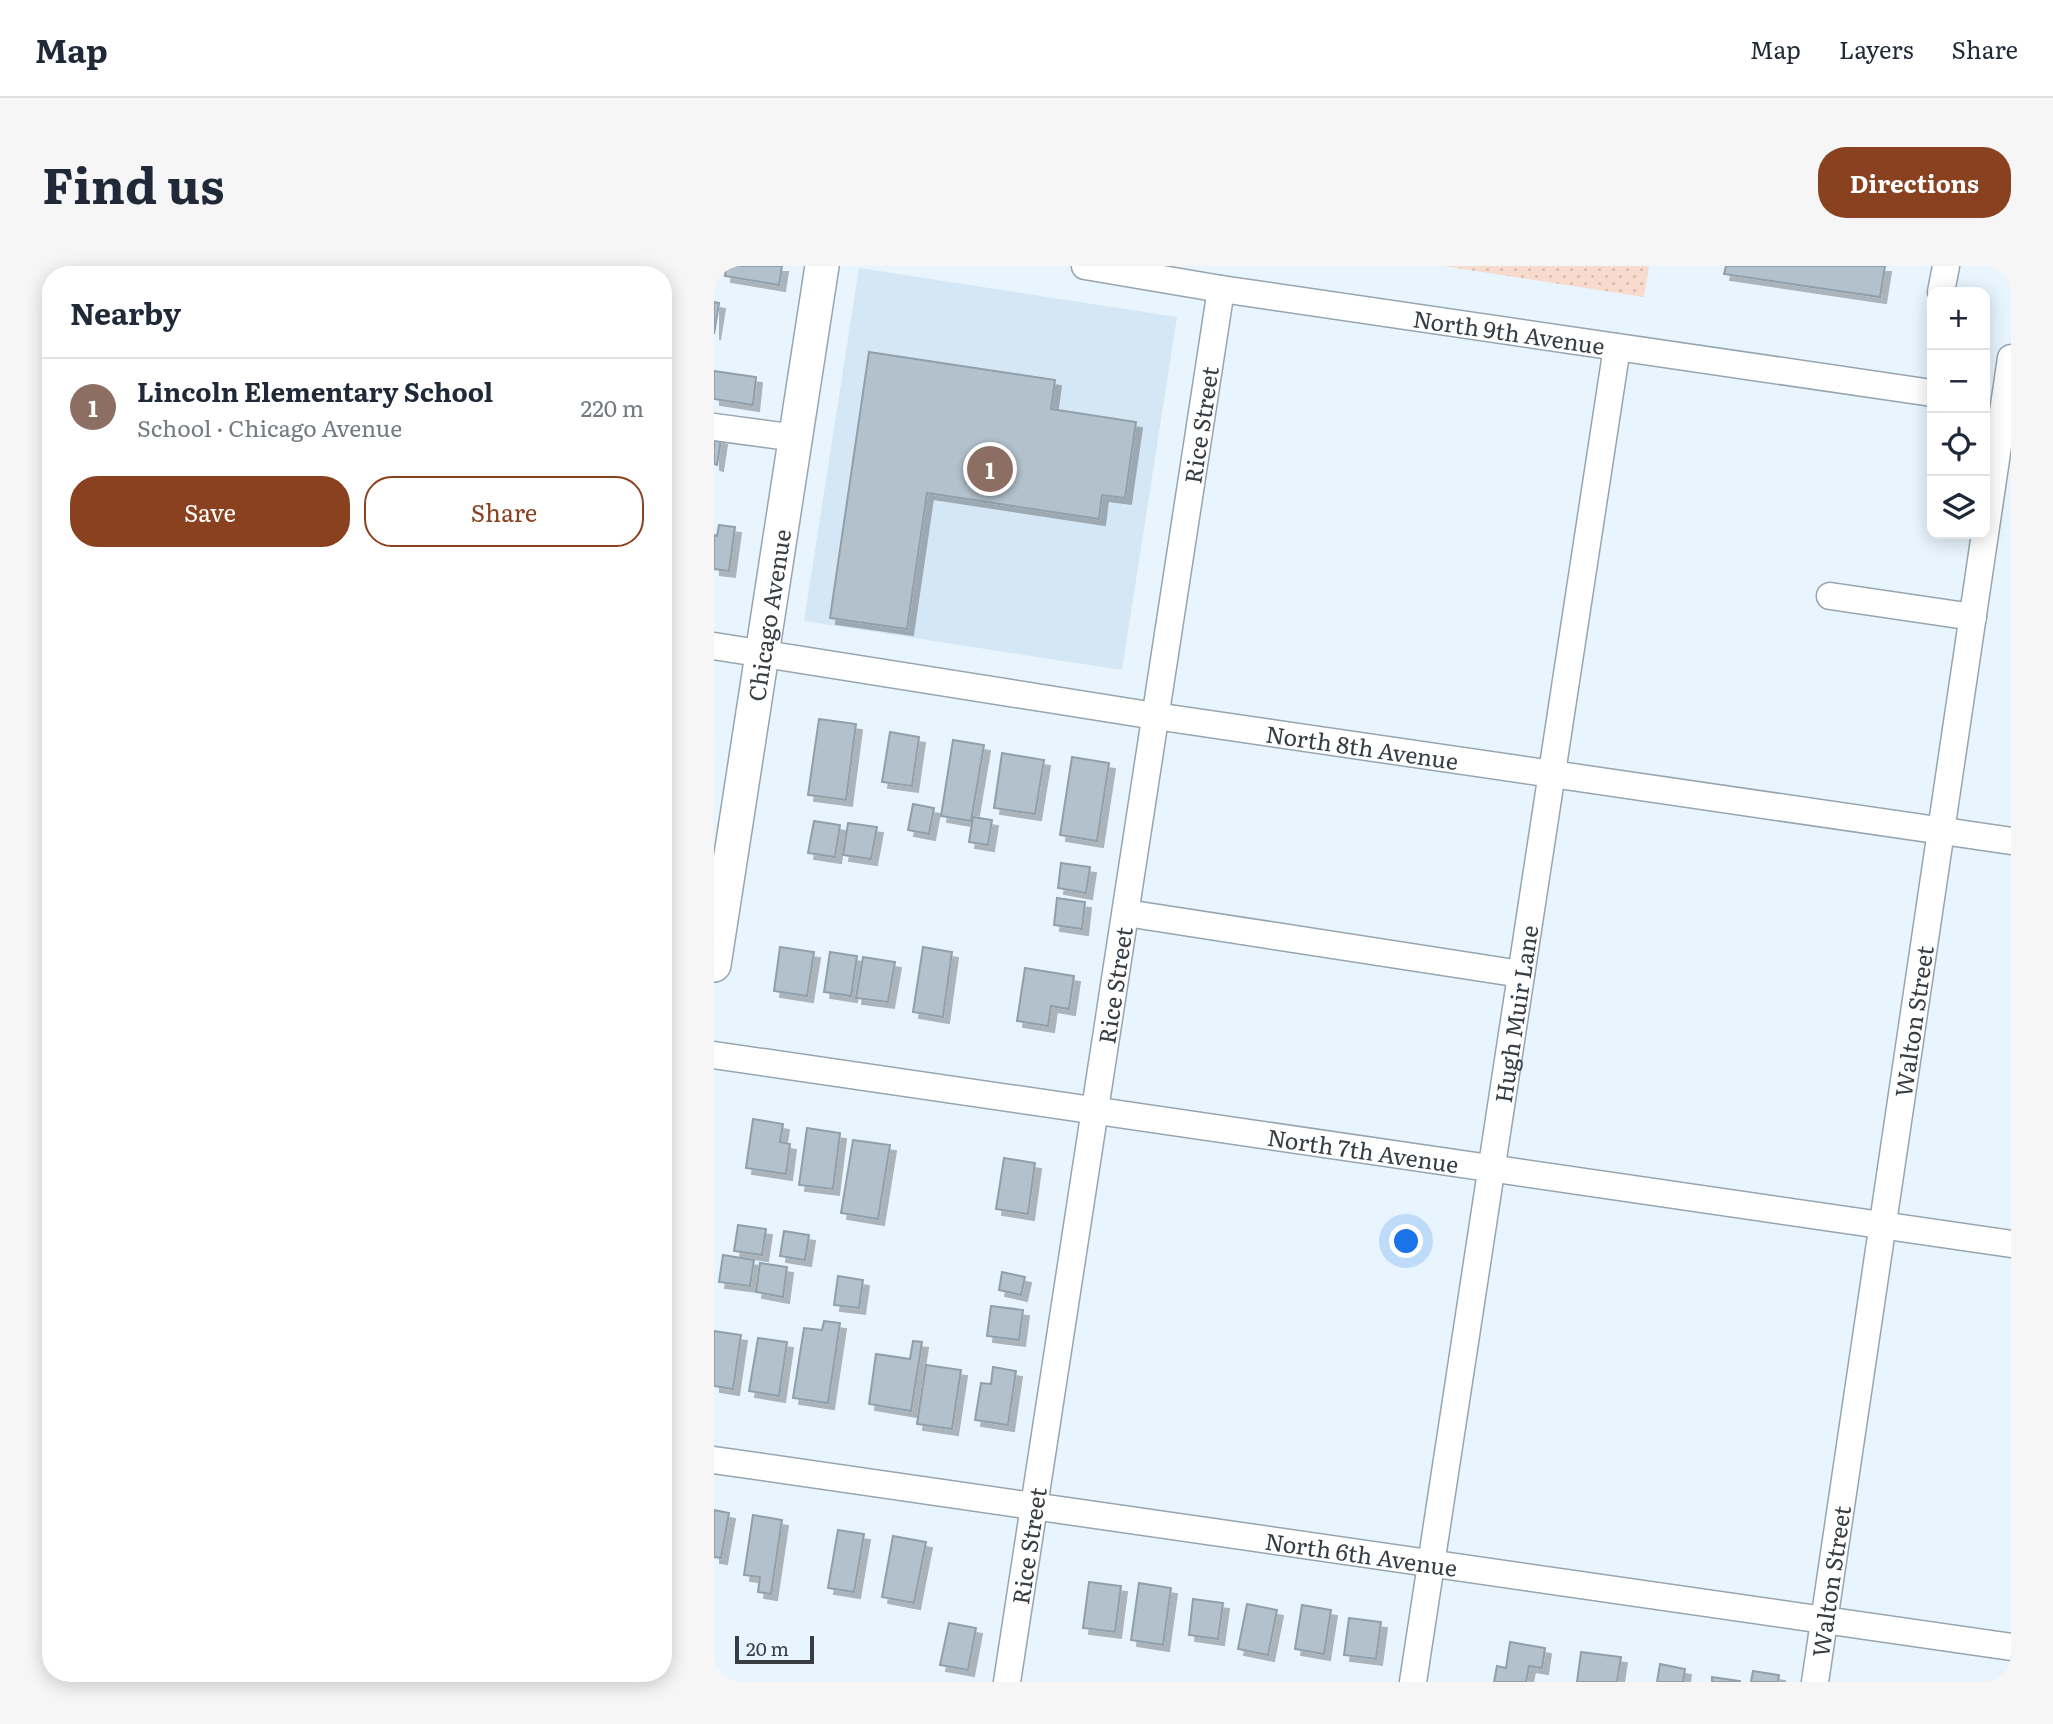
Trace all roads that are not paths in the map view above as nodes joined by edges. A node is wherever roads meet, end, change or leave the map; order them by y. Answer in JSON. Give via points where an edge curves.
{"nodes":[{"id":1,"x":822,"y":266,"type":"edge"},
{"id":2,"x":1085,"y":266,"type":"edge"},
{"id":3,"x":1946,"y":266,"type":"edge"},
{"id":4,"x":1942,"y":287,"type":"edge"},
{"id":5,"x":1221,"y":289,"type":"junction"},
{"id":6,"x":1617,"y":346,"type":"junction"},
{"id":7,"x":2011,"y":358,"type":"edge"},
{"id":8,"x":1927,"y":392,"type":"edge"},
{"id":9,"x":2000,"y":403,"type":"edge"},
{"id":10,"x":714,"y":426,"type":"edge"},
{"id":11,"x":796,"y":438,"type":"junction"},
{"id":12,"x":1830,"y":596,"type":"dead end"},
{"id":13,"x":1973,"y":617,"type":"junction"},
{"id":14,"x":714,"y":646,"type":"edge"},
{"id":15,"x":763,"y":653,"type":"junction"},
{"id":16,"x":1156,"y":716,"type":"junction"},
{"id":17,"x":1552,"y":774,"type":"junction"},
{"id":18,"x":1941,"y":831,"type":"junction"},
{"id":19,"x":2011,"y":841,"type":"edge"},
{"id":20,"x":722,"y":852,"type":"edge"},
{"id":21,"x":1126,"y":913,"type":"junction"},
{"id":22,"x":714,"y":965,"type":"edge"},
{"id":23,"x":1521,"y":974,"type":"junction"},
{"id":24,"x":714,"y":1055,"type":"edge"},
{"id":25,"x":1095,"y":1111,"type":"junction"},
{"id":26,"x":1491,"y":1169,"type":"junction"},
{"id":27,"x":1883,"y":1226,"type":"junction"},
{"id":28,"x":2011,"y":1244,"type":"edge"},
{"id":29,"x":714,"y":1460,"type":"edge"},
{"id":30,"x":1035,"y":1506,"type":"junction"},
{"id":31,"x":1431,"y":1563,"type":"junction"},
{"id":32,"x":1824,"y":1620,"type":"junction"},
{"id":33,"x":2011,"y":1647,"type":"edge"},
{"id":34,"x":1007,"y":1682,"type":"edge"},
{"id":35,"x":1413,"y":1682,"type":"edge"},
{"id":36,"x":1815,"y":1682,"type":"edge"}],
"edges":[{"from":1,"to":11,"type":"main road","name":"Chicago Avenue"},
{"from":2,"to":5,"type":"street","name":"North 9th Avenue"},
{"from":3,"to":4,"type":"street"},
{"from":5,"to":6,"type":"street","name":"North 9th Avenue"},
{"from":5,"to":16,"type":"street","name":"Rice Street"},
{"from":6,"to":8,"type":"street","name":"North 9th Avenue"},
{"from":6,"to":17,"type":"street","name":"Hugh Muir Lane"},
{"from":7,"to":9,"type":"street","name":"Walton Street"},
{"from":9,"to":13,"type":"street","name":"Walton Street"},
{"from":10,"to":11,"type":"street"},
{"from":11,"to":15,"type":"main road","name":"Chicago Avenue"},
{"from":12,"to":13,"type":"street"},
{"from":13,"to":18,"type":"street","name":"Walton Street"},
{"from":14,"to":15,"type":"street","name":"North 8th Avenue"},
{"from":15,"to":16,"type":"street","name":"North 8th Avenue"},
{"from":15,"to":20,"type":"main road","name":"Chicago Avenue"},
{"from":16,"to":17,"type":"street","name":"North 8th Avenue"},
{"from":16,"to":21,"type":"street","name":"Rice Street"},
{"from":17,"to":18,"type":"street","name":"North 8th Avenue"},
{"from":17,"to":23,"type":"street","name":"Hugh Muir Lane"},
{"from":18,"to":19,"type":"street","name":"North 8th Avenue"},
{"from":18,"to":27,"type":"street","name":"Walton Street"},
{"from":20,"to":22,"type":"main road","name":"Chicago Avenue"},
{"from":21,"to":23,"type":"street"},
{"from":21,"to":25,"type":"street","name":"Rice Street"},
{"from":23,"to":26,"type":"street","name":"Hugh Muir Lane"},
{"from":24,"to":25,"type":"street","name":"North 7th Avenue"},
{"from":25,"to":26,"type":"street","name":"North 7th Avenue"},
{"from":25,"to":30,"type":"street","name":"Rice Street"},
{"from":26,"to":27,"type":"street","name":"North 7th Avenue"},
{"from":26,"to":31,"type":"street","name":"Hugh Muir Lane"},
{"from":27,"to":28,"type":"street","name":"North 7th Avenue"},
{"from":27,"to":32,"type":"street","name":"Walton Street"},
{"from":29,"to":30,"type":"street","name":"North 6th Avenue"},
{"from":30,"to":31,"type":"street","name":"North 6th Avenue"},
{"from":30,"to":34,"type":"street","name":"Rice Street"},
{"from":31,"to":32,"type":"street","name":"North 6th Avenue"},
{"from":31,"to":35,"type":"street","name":"Hugh Muir Lane"},
{"from":32,"to":33,"type":"street","name":"North 6th Avenue"},
{"from":32,"to":36,"type":"street","name":"Walton Street"}]}
